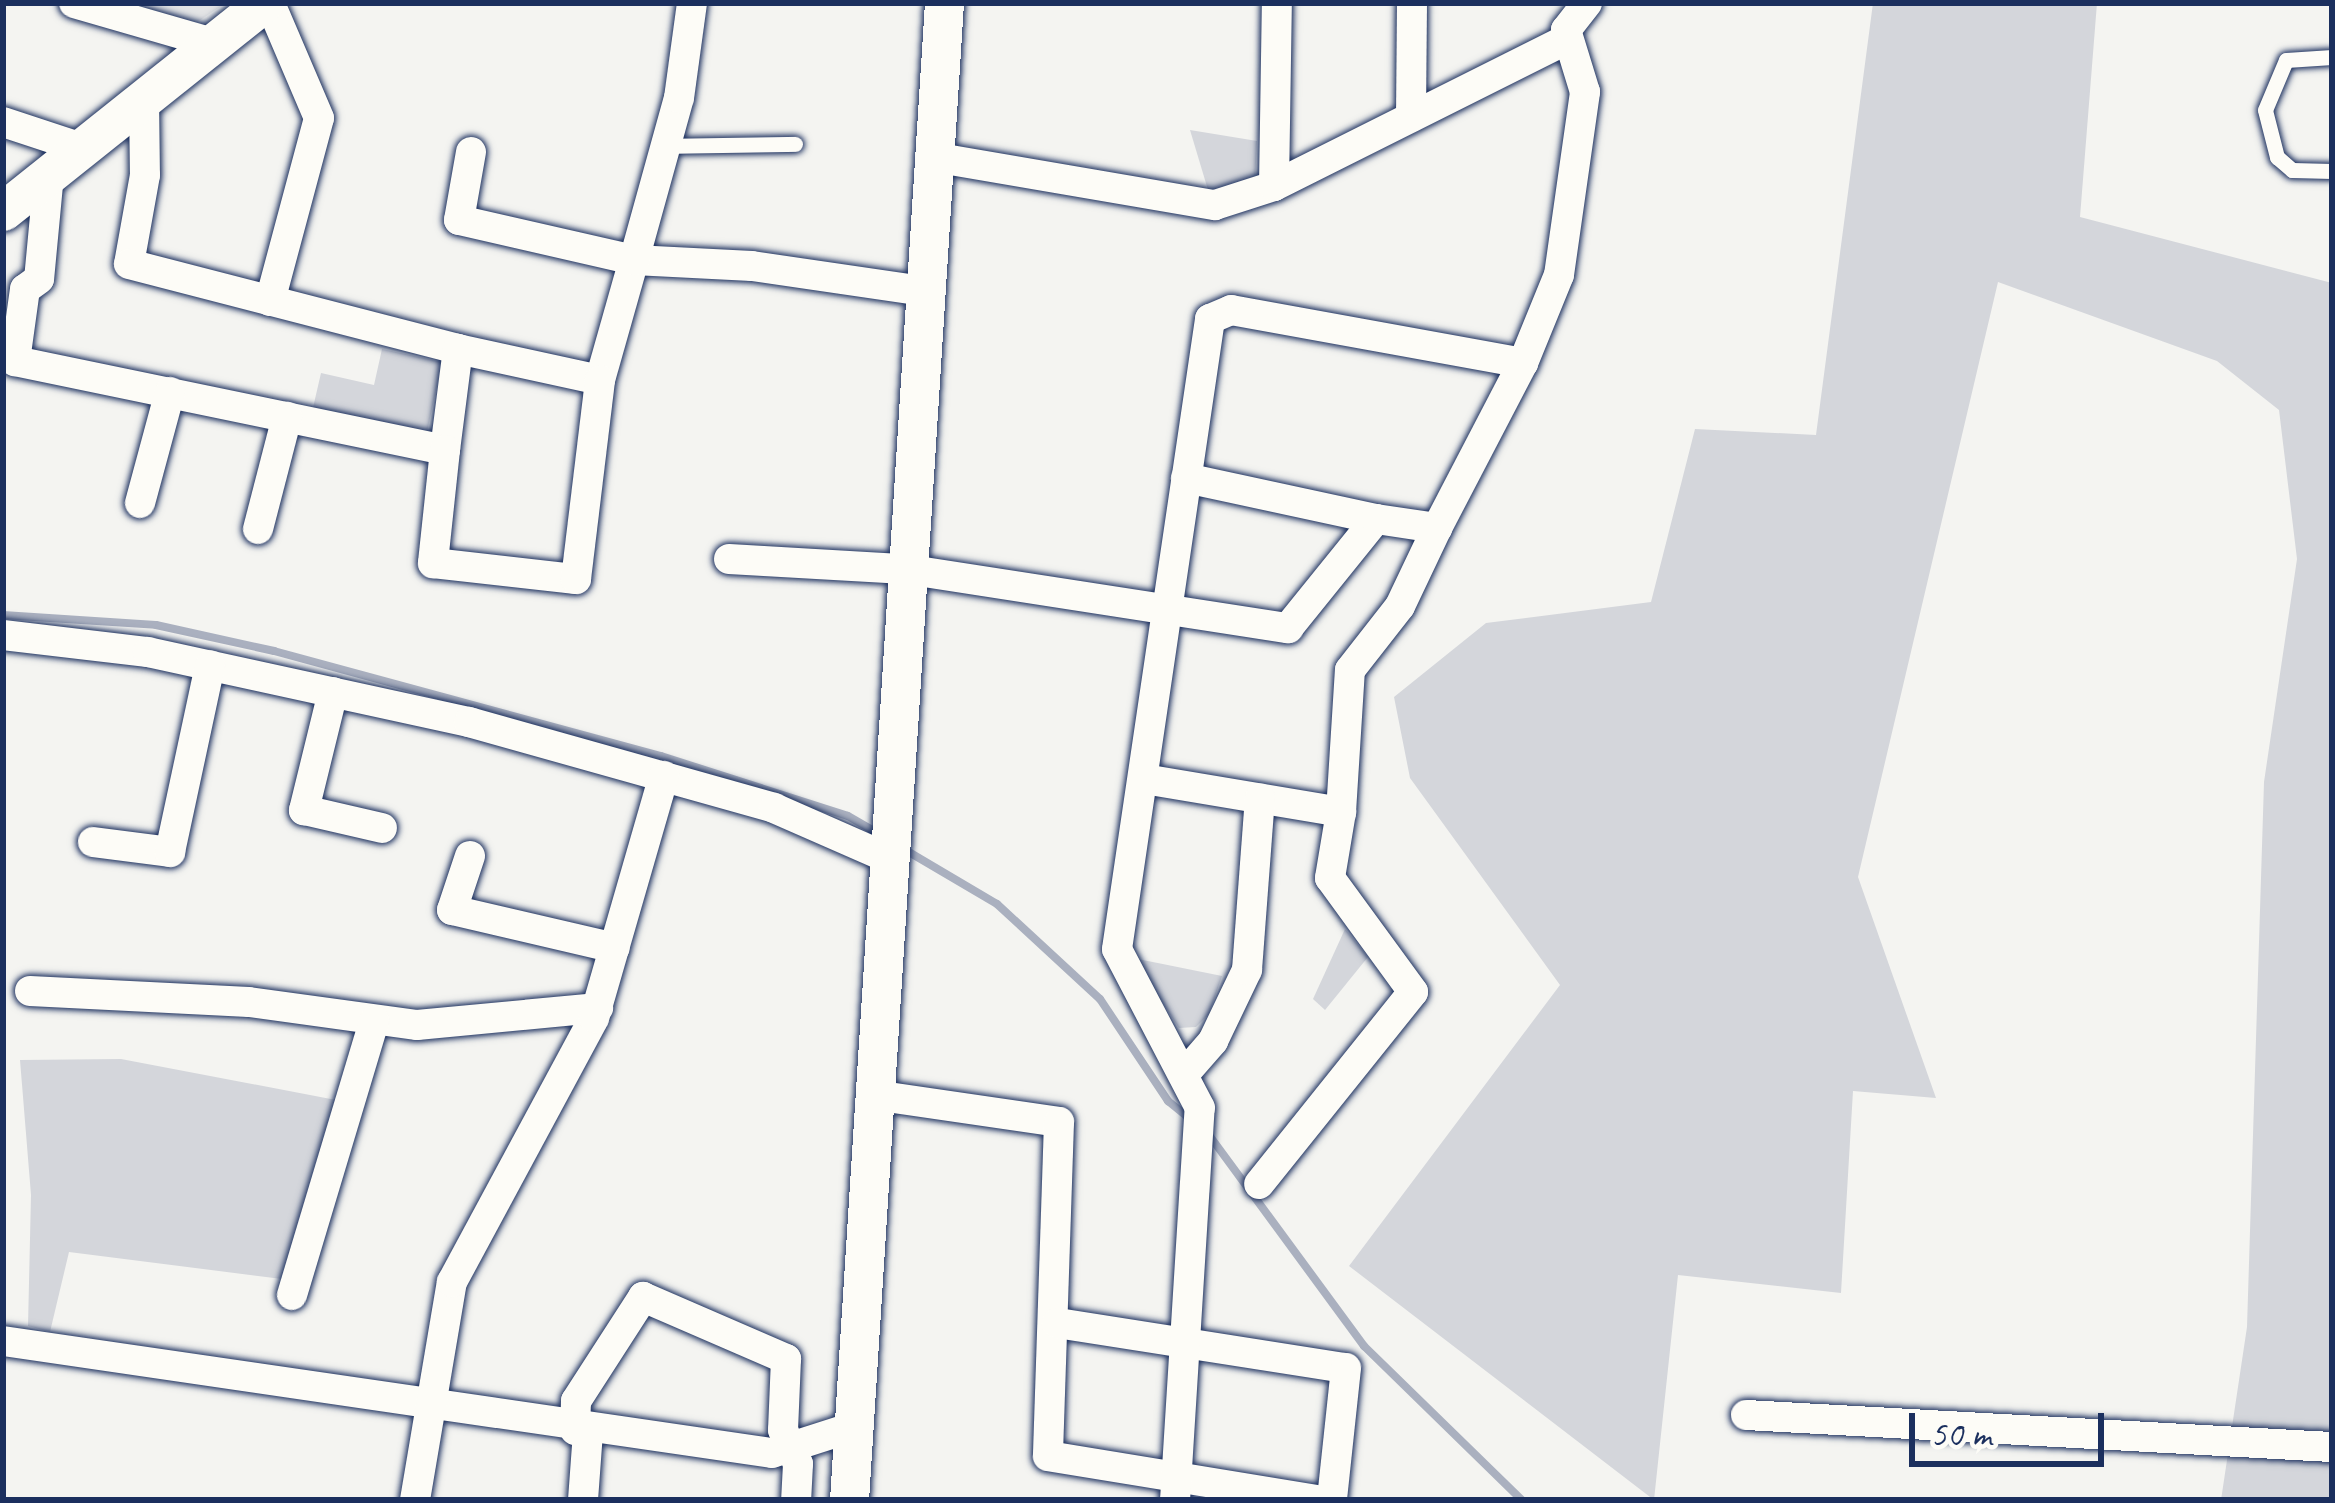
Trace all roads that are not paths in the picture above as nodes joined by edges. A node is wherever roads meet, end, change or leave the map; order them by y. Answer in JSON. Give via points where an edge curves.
{"nodes":[{"id":1,"x":74,"y":3,"type":"edge"},
{"id":2,"x":267,"y":3,"type":"edge"},
{"id":3,"x":692,"y":3,"type":"edge"},
{"id":4,"x":944,"y":3,"type":"edge"},
{"id":5,"x":1277,"y":3,"type":"edge"},
{"id":6,"x":1412,"y":3,"type":"edge"},
{"id":7,"x":1587,"y":3,"type":"edge"},
{"id":8,"x":1566,"y":40,"type":"junction"},
{"id":9,"x":209,"y":42,"type":"junction"},
{"id":10,"x":2332,"y":57,"type":"edge"},
{"id":11,"x":144,"y":98,"type":"junction"},
{"id":12,"x":1411,"y":116,"type":"junction"},
{"id":13,"x":3,"y":122,"type":"edge"},
{"id":14,"x":795,"y":144,"type":"dead end"},
{"id":15,"x":666,"y":146,"type":"junction"},
{"id":16,"x":82,"y":148,"type":"junction"},
{"id":17,"x":472,"y":152,"type":"dead end"},
{"id":18,"x":933,"y":157,"type":"junction"},
{"id":19,"x":2332,"y":171,"type":"edge"},
{"id":20,"x":49,"y":174,"type":"junction"},
{"id":21,"x":1274,"y":186,"type":"junction"},
{"id":22,"x":3,"y":211,"type":"edge"},
{"id":23,"x":634,"y":260,"type":"junction"},
{"id":24,"x":923,"y":291,"type":"junction"},
{"id":25,"x":270,"y":301,"type":"junction"},
{"id":26,"x":458,"y":350,"type":"junction"},
{"id":27,"x":1523,"y":363,"type":"junction"},
{"id":28,"x":600,"y":380,"type":"junction"},
{"id":29,"x":170,"y":392,"type":"junction"},
{"id":30,"x":286,"y":417,"type":"junction"},
{"id":31,"x":445,"y":450,"type":"junction"},
{"id":32,"x":1186,"y":478,"type":"junction"},
{"id":33,"x":140,"y":503,"type":"dead end"},
{"id":34,"x":1376,"y":519,"type":"junction"},
{"id":35,"x":1436,"y":528,"type":"junction"},
{"id":36,"x":258,"y":529,"type":"dead end"},
{"id":37,"x":729,"y":559,"type":"dead end"},
{"id":38,"x":905,"y":569,"type":"junction"},
{"id":39,"x":1169,"y":609,"type":"junction"},
{"id":40,"x":3,"y":635,"type":"edge"},
{"id":41,"x":210,"y":665,"type":"junction"},
{"id":42,"x":332,"y":692,"type":"junction"},
{"id":43,"x":664,"y":776,"type":"junction"},
{"id":44,"x":1144,"y":779,"type":"junction"},
{"id":45,"x":1260,"y":798,"type":"junction"},
{"id":46,"x":1341,"y":812,"type":"junction"},
{"id":47,"x":382,"y":828,"type":"dead end"},
{"id":48,"x":93,"y":842,"type":"dead end"},
{"id":49,"x":470,"y":856,"type":"dead end"},
{"id":50,"x":888,"y":858,"type":"junction"},
{"id":51,"x":615,"y":948,"type":"junction"},
{"id":52,"x":30,"y":992,"type":"dead end"},
{"id":53,"x":598,"y":1008,"type":"junction"},
{"id":54,"x":374,"y":1021,"type":"junction"},
{"id":55,"x":1187,"y":1071,"type":"junction"},
{"id":56,"x":874,"y":1095,"type":"junction"},
{"id":57,"x":1259,"y":1184,"type":"dead end"},
{"id":58,"x":292,"y":1295,"type":"dead end"},
{"id":59,"x":1057,"y":1323,"type":"junction"},
{"id":60,"x":3,"y":1341,"type":"edge"},
{"id":61,"x":1188,"y":1343,"type":"junction"},
{"id":62,"x":435,"y":1408,"type":"junction"},
{"id":63,"x":1746,"y":1415,"type":"dead end"},
{"id":64,"x":853,"y":1427,"type":"junction"},
{"id":65,"x":581,"y":1431,"type":"junction"},
{"id":66,"x":2332,"y":1448,"type":"edge"},
{"id":67,"x":794,"y":1451,"type":"junction"},
{"id":68,"x":1176,"y":1489,"type":"edge"},
{"id":69,"x":415,"y":1500,"type":"edge"},
{"id":70,"x":583,"y":1500,"type":"edge"},
{"id":71,"x":796,"y":1500,"type":"edge"},
{"id":72,"x":849,"y":1500,"type":"edge"},
{"id":73,"x":1317,"y":1500,"type":"edge"},
{"id":74,"x":1332,"y":1500,"type":"edge"}],
"edges":[{"from":1,"to":9,"type":"street"},
{"from":2,"to":9,"type":"street"},
{"from":2,"to":25,"type":"street","via":[[319,118]]},
{"from":3,"to":15,"type":"street"},
{"from":4,"to":18,"type":"street"},
{"from":5,"to":21,"type":"street"},
{"from":6,"to":12,"type":"street"},
{"from":7,"to":8,"type":"street","via":[[1574,11]]},
{"from":8,"to":12,"type":"street"},
{"from":8,"to":27,"type":"street","via":[[1585,92],[1559,275]]},
{"from":9,"to":11,"type":"street"},
{"from":10,"to":19,"type":"lane","via":[[2286,60],[2265,110],[2277,158],[2292,170]]},
{"from":11,"to":16,"type":"street"},
{"from":11,"to":25,"type":"street","via":[[145,175],[130,264]]},
{"from":12,"to":21,"type":"street"},
{"from":13,"to":16,"type":"street"},
{"from":14,"to":15,"type":"lane"},
{"from":15,"to":23,"type":"street"},
{"from":16,"to":20,"type":"street"},
{"from":17,"to":23,"type":"street","via":[[459,220]]},
{"from":18,"to":21,"type":"street","via":[[1216,206]]},
{"from":18,"to":24,"type":"street"},
{"from":20,"to":22,"type":"street"},
{"from":20,"to":29,"type":"street","via":[[38,279],[25,289],[15,361]]},
{"from":23,"to":24,"type":"street","via":[[752,266]]},
{"from":23,"to":28,"type":"street"},
{"from":24,"to":38,"type":"street"},
{"from":25,"to":26,"type":"street"},
{"from":26,"to":28,"type":"street"},
{"from":26,"to":31,"type":"street"},
{"from":27,"to":32,"type":"street","via":[[1218,313],[1210,319]]},
{"from":27,"to":35,"type":"street"},
{"from":28,"to":31,"type":"street","via":[[576,579],[434,563]]},
{"from":29,"to":30,"type":"street"},
{"from":29,"to":33,"type":"street"},
{"from":30,"to":31,"type":"street"},
{"from":30,"to":36,"type":"street"},
{"from":32,"to":34,"type":"street"},
{"from":32,"to":39,"type":"street"},
{"from":34,"to":35,"type":"street"},
{"from":34,"to":39,"type":"street","via":[[1288,628]]},
{"from":35,"to":46,"type":"street","via":[[1400,606],[1351,670]]},
{"from":37,"to":38,"type":"street"},
{"from":38,"to":39,"type":"street"},
{"from":38,"to":50,"type":"street"},
{"from":39,"to":44,"type":"street"},
{"from":40,"to":41,"type":"street"},
{"from":41,"to":42,"type":"street"},
{"from":41,"to":48,"type":"street","via":[[170,852]]},
{"from":42,"to":43,"type":"street"},
{"from":42,"to":47,"type":"street","via":[[304,810]]},
{"from":43,"to":50,"type":"street","via":[[774,808]]},
{"from":43,"to":51,"type":"street"},
{"from":44,"to":45,"type":"street"},
{"from":44,"to":55,"type":"street","via":[[1117,949]]},
{"from":45,"to":46,"type":"street"},
{"from":45,"to":55,"type":"street","via":[[1247,970],[1214,1041]]},
{"from":46,"to":57,"type":"street","via":[[1330,878],[1413,992]]},
{"from":49,"to":51,"type":"street","via":[[452,910]]},
{"from":50,"to":56,"type":"street"},
{"from":51,"to":53,"type":"street"},
{"from":52,"to":54,"type":"street","via":[[249,1002]]},
{"from":53,"to":54,"type":"street","via":[[417,1025]]},
{"from":53,"to":62,"type":"street","via":[[452,1282]]},
{"from":54,"to":58,"type":"street"},
{"from":55,"to":61,"type":"street","via":[[1200,1108]]},
{"from":56,"to":59,"type":"street","via":[[1059,1122],[1049,1318]]},
{"from":56,"to":64,"type":"street"},
{"from":59,"to":61,"type":"street"},
{"from":59,"to":68,"type":"street","via":[[1048,1456]]},
{"from":60,"to":62,"type":"street"},
{"from":61,"to":68,"type":"street"},
{"from":61,"to":74,"type":"street","via":[[1346,1368]]},
{"from":62,"to":65,"type":"street"},
{"from":62,"to":69,"type":"street"},
{"from":63,"to":66,"type":"street"},
{"from":64,"to":67,"type":"street"},
{"from":64,"to":72,"type":"street"},
{"from":65,"to":67,"type":"street"},
{"from":65,"to":67,"type":"street","via":[[576,1401],[643,1297],[786,1359],[783,1430]]},
{"from":65,"to":70,"type":"street"},
{"from":67,"to":71,"type":"street"},
{"from":68,"to":73,"type":"street"}]}
